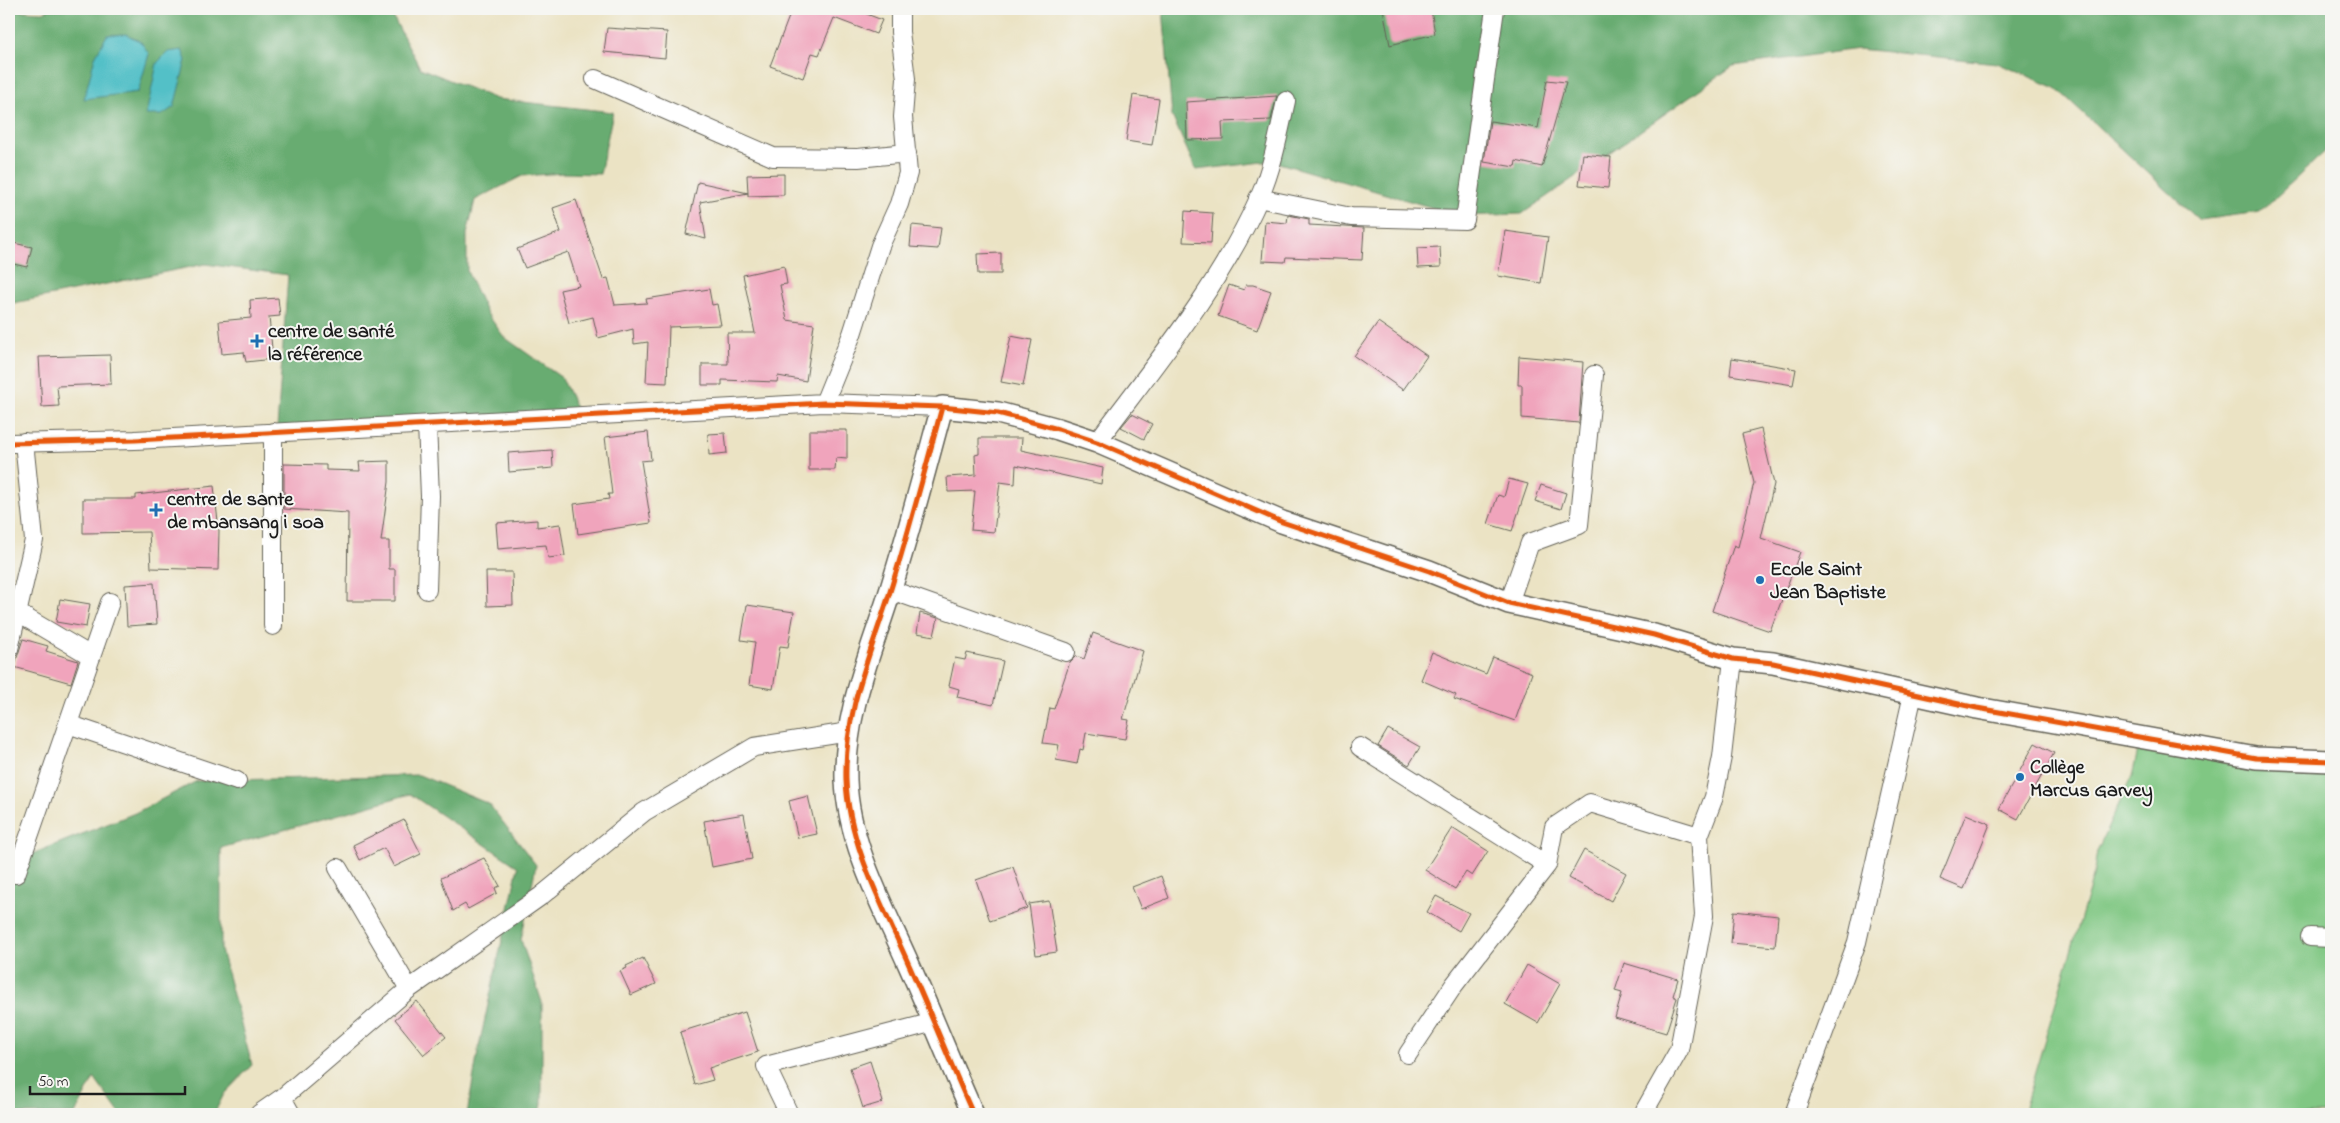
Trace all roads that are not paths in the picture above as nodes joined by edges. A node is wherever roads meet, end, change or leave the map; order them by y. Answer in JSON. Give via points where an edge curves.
{"nodes":[{"id":1,"x":900,"y":9,"type":"edge"},
{"id":2,"x":1495,"y":9,"type":"edge"},
{"id":3,"x":595,"y":79,"type":"dead end"},
{"id":4,"x":1286,"y":101,"type":"dead end"},
{"id":5,"x":907,"y":153,"type":"junction"},
{"id":6,"x":1258,"y":198,"type":"junction"},
{"id":7,"x":1594,"y":375,"type":"dead end"},
{"id":8,"x":824,"y":403,"type":"junction"},
{"id":9,"x":942,"y":407,"type":"junction"},
{"id":10,"x":427,"y":424,"type":"junction"},
{"id":11,"x":273,"y":432,"type":"junction"},
{"id":12,"x":1098,"y":442,"type":"junction"},
{"id":13,"x":16,"y":443,"type":"edge"},
{"id":14,"x":428,"y":590,"type":"dead end"},
{"id":15,"x":891,"y":590,"type":"junction"},
{"id":16,"x":110,"y":602,"type":"dead end"},
{"id":17,"x":1509,"y":603,"type":"junction"},
{"id":18,"x":18,"y":613,"type":"junction"},
{"id":19,"x":273,"y":626,"type":"dead end"},
{"id":20,"x":9,"y":649,"type":"edge"},
{"id":21,"x":1066,"y":652,"type":"dead end"},
{"id":22,"x":92,"y":656,"type":"junction"},
{"id":23,"x":1733,"y":659,"type":"junction"},
{"id":24,"x":1913,"y":694,"type":"junction"},
{"id":25,"x":68,"y":724,"type":"junction"},
{"id":26,"x":849,"y":732,"type":"junction"},
{"id":27,"x":1360,"y":747,"type":"dead end"},
{"id":28,"x":2331,"y":761,"type":"edge"},
{"id":29,"x":237,"y":782,"type":"dead end"},
{"id":30,"x":1699,"y":836,"type":"junction"},
{"id":31,"x":1547,"y":865,"type":"junction"},
{"id":32,"x":338,"y":868,"type":"dead end"},
{"id":33,"x":16,"y":874,"type":"dead end"},
{"id":34,"x":2310,"y":937,"type":"dead end"},
{"id":35,"x":2331,"y":938,"type":"edge"},
{"id":36,"x":409,"y":989,"type":"junction"},
{"id":37,"x":934,"y":1022,"type":"junction"},
{"id":38,"x":1408,"y":1054,"type":"dead end"},
{"id":39,"x":282,"y":1098,"type":"junction"},
{"id":40,"x":1645,"y":1110,"type":"dead end"},
{"id":41,"x":259,"y":1114,"type":"edge"},
{"id":42,"x":291,"y":1114,"type":"edge"},
{"id":43,"x":788,"y":1114,"type":"edge"},
{"id":44,"x":973,"y":1114,"type":"edge"},
{"id":45,"x":1794,"y":1114,"type":"edge"}],
"edges":[{"from":1,"to":5,"type":"street","via":[[906,79],[903,117]]},
{"from":2,"to":6,"type":"street","via":[[1464,220],[1351,218]]},
{"from":3,"to":5,"type":"street","via":[[773,157],[858,158]]},
{"from":4,"to":6,"type":"street"},
{"from":5,"to":8,"type":"street","via":[[908,174],[899,204],[880,246],[852,334]]},
{"from":6,"to":12,"type":"street","via":[[1216,275],[1175,338]]},
{"from":7,"to":17,"type":"street","via":[[1579,525],[1530,543]]},
{"from":8,"to":9,"type":"street"},
{"from":8,"to":10,"type":"street"},
{"from":9,"to":12,"type":"street","via":[[998,413]]},
{"from":9,"to":15,"type":"street"},
{"from":10,"to":11,"type":"street"},
{"from":10,"to":14,"type":"street","via":[[430,496]]},
{"from":11,"to":13,"type":"street"},
{"from":11,"to":19,"type":"street"},
{"from":12,"to":17,"type":"street","via":[[1282,522],[1429,571]]},
{"from":13,"to":18,"type":"street","via":[[34,540]]},
{"from":15,"to":21,"type":"street"},
{"from":15,"to":26,"type":"street","via":[[860,678]]},
{"from":16,"to":22,"type":"street"},
{"from":17,"to":23,"type":"street","via":[[1654,635]]},
{"from":18,"to":20,"type":"street"},
{"from":18,"to":22,"type":"street"},
{"from":22,"to":25,"type":"street"},
{"from":23,"to":24,"type":"street","via":[[1773,663]]},
{"from":23,"to":30,"type":"street","via":[[1722,757],[1714,797]]},
{"from":24,"to":28,"type":"street","via":[[2256,758]]},
{"from":24,"to":45,"type":"street","via":[[1857,942]]},
{"from":25,"to":29,"type":"street"},
{"from":25,"to":33,"type":"street"},
{"from":26,"to":36,"type":"street","via":[[754,747],[644,812],[541,896]]},
{"from":26,"to":37,"type":"street","via":[[846,780],[853,827],[878,899]]},
{"from":27,"to":31,"type":"street"},
{"from":30,"to":31,"type":"street","via":[[1590,803],[1554,827]]},
{"from":30,"to":40,"type":"street","via":[[1704,916],[1679,1050]]},
{"from":31,"to":38,"type":"street","via":[[1454,985]]},
{"from":32,"to":36,"type":"street"},
{"from":34,"to":35,"type":"street"},
{"from":36,"to":39,"type":"street"},
{"from":37,"to":43,"type":"street","via":[[766,1066]]},
{"from":37,"to":44,"type":"street"},
{"from":39,"to":41,"type":"street"},
{"from":39,"to":42,"type":"street"}]}
